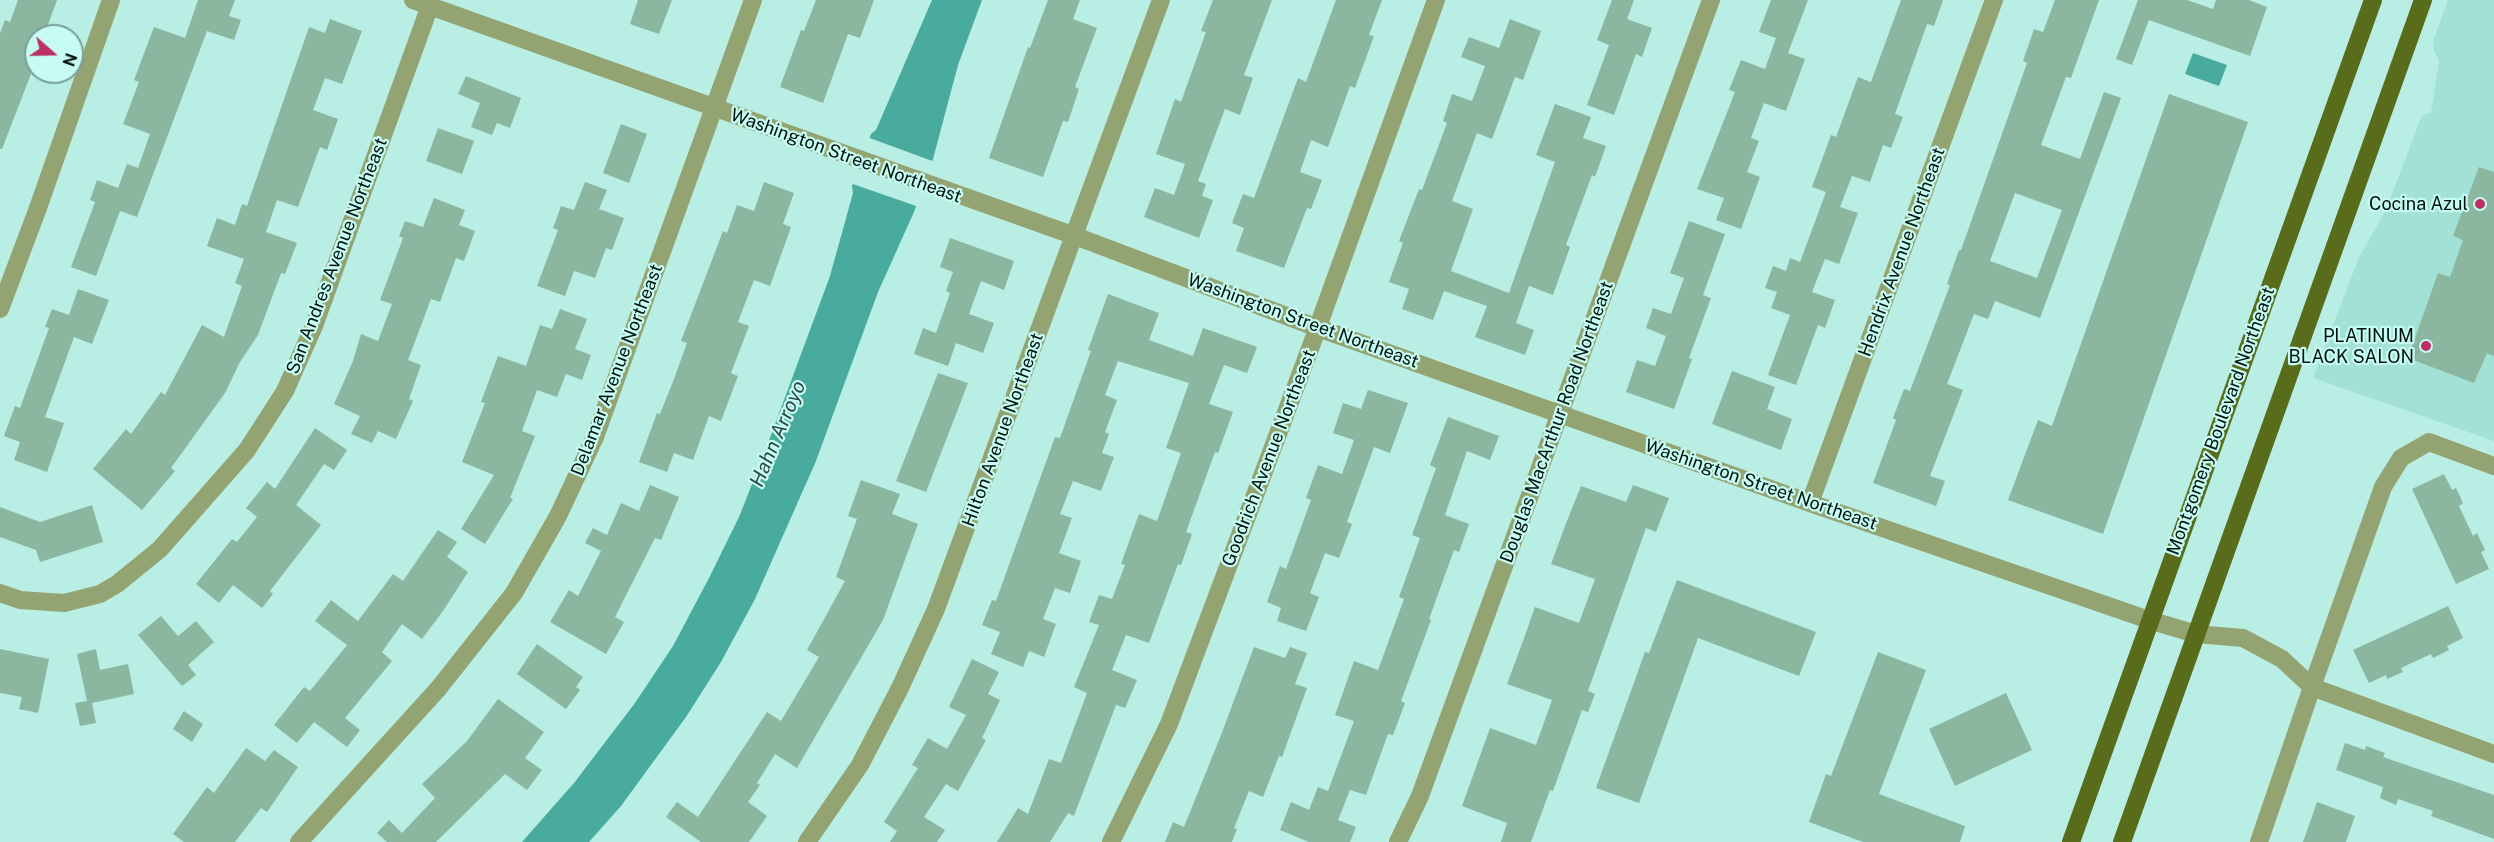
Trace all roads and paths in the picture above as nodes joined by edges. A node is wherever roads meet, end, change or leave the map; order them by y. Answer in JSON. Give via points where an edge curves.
{"nodes":[{"id":1,"x":111,"y":0,"type":"edge"},
{"id":2,"x":753,"y":0,"type":"edge"},
{"id":3,"x":1161,"y":0,"type":"edge"},
{"id":4,"x":1436,"y":0,"type":"edge"},
{"id":5,"x":1711,"y":0,"type":"edge"},
{"id":6,"x":1994,"y":0,"type":"edge"},
{"id":7,"x":2373,"y":0,"type":"edge"},
{"id":8,"x":2423,"y":0,"type":"edge"},
{"id":9,"x":425,"y":2,"type":"edge"},
{"id":10,"x":714,"y":109,"type":"junction"},
{"id":11,"x":1076,"y":237,"type":"junction"},
{"id":12,"x":0,"y":309,"type":"edge"},
{"id":13,"x":1318,"y":328,"type":"junction"},
{"id":14,"x":1560,"y":414,"type":"junction"},
{"id":15,"x":2494,"y":466,"type":"edge"},
{"id":16,"x":1810,"y":503,"type":"junction"},
{"id":17,"x":0,"y":593,"type":"edge"},
{"id":18,"x":2149,"y":620,"type":"junction"},
{"id":19,"x":2196,"y":633,"type":"junction"},
{"id":20,"x":2312,"y":687,"type":"junction"},
{"id":21,"x":2494,"y":754,"type":"edge"},
{"id":22,"x":299,"y":842,"type":"edge"},
{"id":23,"x":807,"y":842,"type":"edge"},
{"id":24,"x":1112,"y":842,"type":"edge"},
{"id":25,"x":1398,"y":842,"type":"edge"},
{"id":26,"x":2071,"y":842,"type":"edge"},
{"id":27,"x":2122,"y":842,"type":"edge"},
{"id":28,"x":2259,"y":842,"type":"edge"}],
"edges":[{"from":1,"to":12,"type":"street"},
{"from":2,"to":10,"type":"street","name":"Delamar Avenue Northeast"},
{"from":3,"to":11,"type":"street","name":"Hilton Avenue Northeast"},
{"from":4,"to":13,"type":"street","name":"Goodrich Avenue Northeast"},
{"from":5,"to":14,"type":"street","name":"Douglas MacArthur Road Northeast"},
{"from":6,"to":16,"type":"street","name":"Hendrix Avenue Northeast"},
{"from":7,"to":18,"type":"main road","name":"Montgomery Boulevard Northeast"},
{"from":8,"to":19,"type":"main road"},
{"from":9,"to":10,"type":"street","name":"Washington Street Northeast"},
{"from":9,"to":17,"type":"street","name":"San Andres Avenue Northeast","via":[[314,326],[285,391],[247,450],[160,549],[100,594],[64,603],[20,600]]},
{"from":10,"to":11,"type":"street","name":"Washington Street Northeast"},
{"from":10,"to":22,"type":"street","name":"Delamar Avenue Northeast","via":[[595,437],[558,516],[514,593],[438,689]]},
{"from":11,"to":13,"type":"street","name":"Washington Street Northeast"},
{"from":11,"to":23,"type":"street","name":"Hilton Avenue Northeast","via":[[936,609],[860,765]]},
{"from":13,"to":14,"type":"street","name":"Washington Street Northeast"},
{"from":13,"to":24,"type":"street","name":"Goodrich Avenue Northeast","via":[[1169,724]]},
{"from":14,"to":16,"type":"street","name":"Washington Street Northeast"},
{"from":14,"to":25,"type":"street","name":"Douglas MacArthur Road Northeast","via":[[1420,796]]},
{"from":15,"to":20,"type":"street","via":[[2429,442],[2401,458],[2383,487]]},
{"from":16,"to":18,"type":"street","name":"Washington Street Northeast"},
{"from":18,"to":19,"type":"street","name":"Washington Street Northeast"},
{"from":18,"to":26,"type":"main road","name":"Montgomery Boulevard Northeast"},
{"from":19,"to":20,"type":"street","name":"Washington Street Northeast","via":[[2243,638],[2282,659]]},
{"from":19,"to":27,"type":"main road"},
{"from":20,"to":21,"type":"street"},
{"from":20,"to":28,"type":"street"}]}
